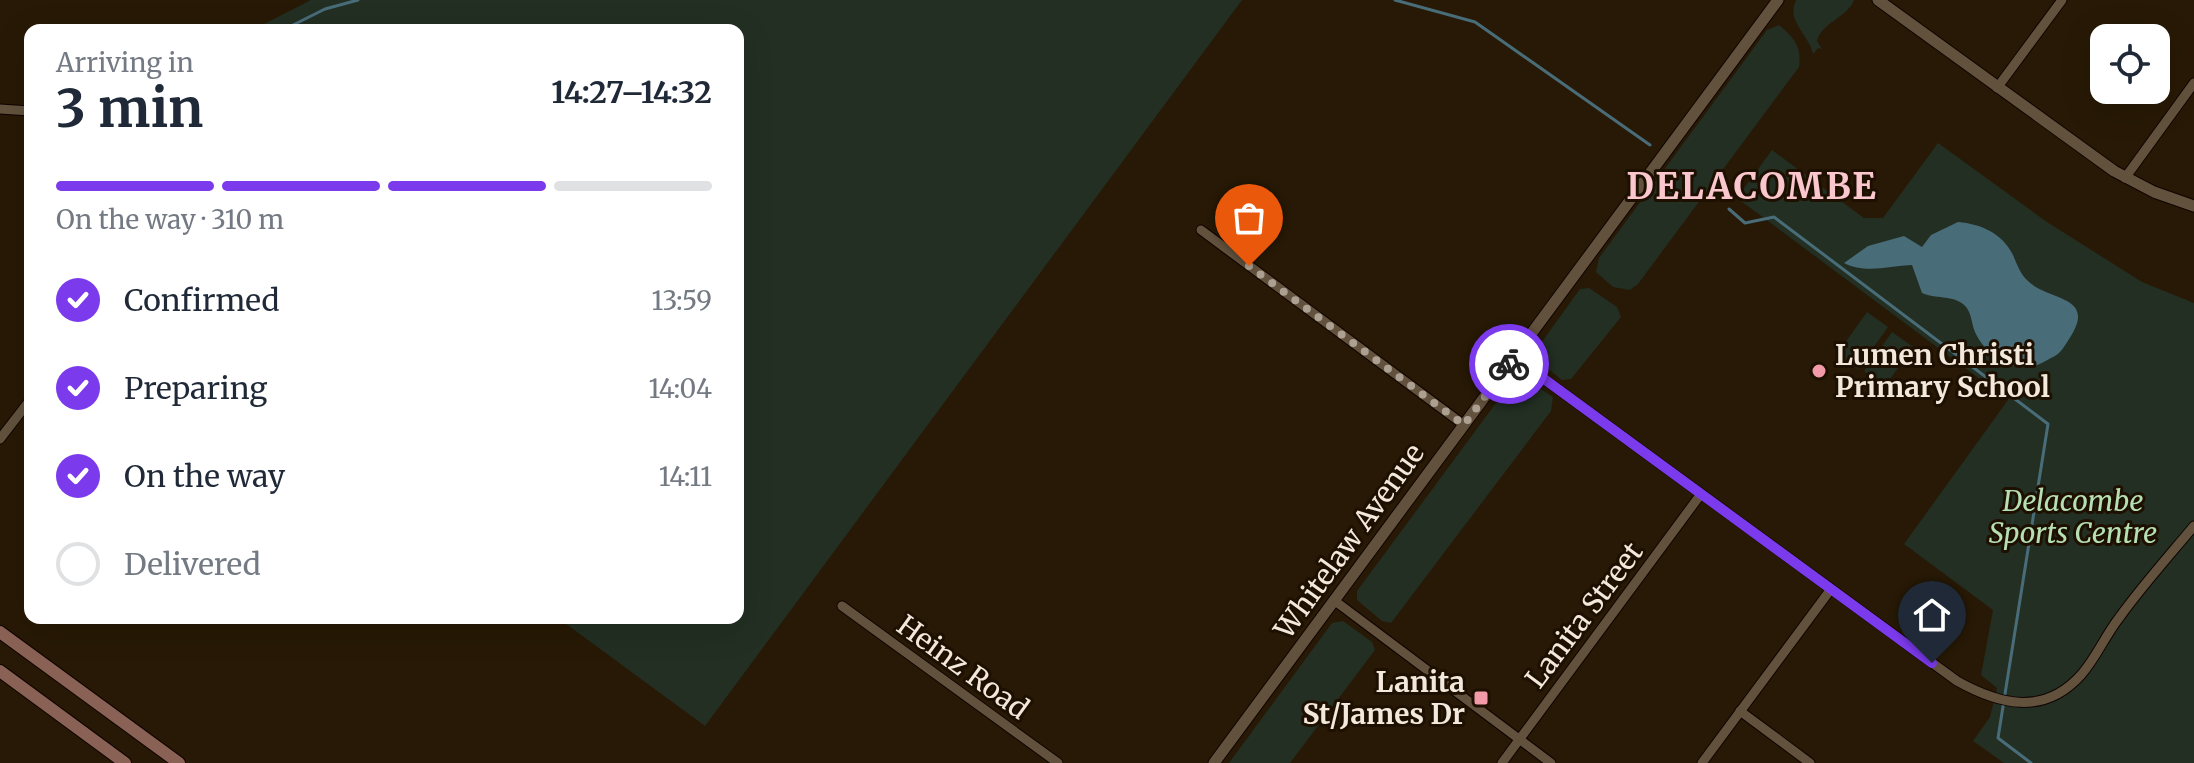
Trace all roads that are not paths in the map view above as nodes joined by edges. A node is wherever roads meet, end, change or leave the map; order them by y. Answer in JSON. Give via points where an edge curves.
{"nodes":[{"id":1,"x":1778,"y":0,"type":"edge"},
{"id":2,"x":1878,"y":0,"type":"edge"},
{"id":3,"x":2062,"y":0,"type":"edge"},
{"id":4,"x":2194,"y":83,"type":"edge"},
{"id":5,"x":1997,"y":88,"type":"junction"},
{"id":6,"x":0,"y":109,"type":"edge"},
{"id":7,"x":24,"y":111,"type":"edge"},
{"id":8,"x":2125,"y":178,"type":"junction"},
{"id":9,"x":2194,"y":206,"type":"edge"},
{"id":10,"x":1201,"y":230,"type":"dead end"},
{"id":11,"x":1514,"y":357,"type":"junction"},
{"id":12,"x":24,"y":408,"type":"edge"},
{"id":13,"x":1464,"y":425,"type":"junction"},
{"id":14,"x":0,"y":439,"type":"edge"},
{"id":15,"x":1701,"y":494,"type":"junction"},
{"id":16,"x":2194,"y":526,"type":"edge"},
{"id":17,"x":1831,"y":589,"type":"junction"},
{"id":18,"x":1335,"y":601,"type":"junction"},
{"id":19,"x":842,"y":606,"type":"dead end"},
{"id":20,"x":0,"y":632,"type":"edge"},
{"id":21,"x":0,"y":671,"type":"edge"},
{"id":22,"x":1740,"y":711,"type":"junction"},
{"id":23,"x":1520,"y":739,"type":"junction"},
{"id":24,"x":125,"y":763,"type":"edge"},
{"id":25,"x":179,"y":763,"type":"edge"},
{"id":26,"x":1058,"y":763,"type":"edge"},
{"id":27,"x":1214,"y":763,"type":"edge"},
{"id":28,"x":1502,"y":763,"type":"edge"},
{"id":29,"x":1551,"y":763,"type":"edge"},
{"id":30,"x":1702,"y":763,"type":"edge"},
{"id":31,"x":1810,"y":763,"type":"edge"}],
"edges":[{"from":1,"to":11,"type":"street","name":"Whitelaw Avenue"},
{"from":2,"to":5,"type":"street"},
{"from":3,"to":5,"type":"street"},
{"from":4,"to":8,"type":"street"},
{"from":5,"to":8,"type":"street"},
{"from":6,"to":7,"type":"street"},
{"from":8,"to":9,"type":"street"},
{"from":10,"to":13,"type":"street"},
{"from":11,"to":13,"type":"street","name":"Whitelaw Avenue"},
{"from":11,"to":15,"type":"street"},
{"from":12,"to":14,"type":"street"},
{"from":13,"to":18,"type":"street","name":"Whitelaw Avenue"},
{"from":15,"to":17,"type":"street"},
{"from":15,"to":23,"type":"street","name":"Lanita Street"},
{"from":16,"to":17,"type":"street","via":[[2126,607],[2081,675],[2060,692],[2035,702],[1993,699],[1960,683]]},
{"from":17,"to":22,"type":"street"},
{"from":18,"to":23,"type":"street"},
{"from":18,"to":27,"type":"street","name":"Whitelaw Avenue"},
{"from":19,"to":26,"type":"street","name":"Heinz Road"},
{"from":20,"to":25,"type":"main road"},
{"from":21,"to":24,"type":"main road"},
{"from":22,"to":30,"type":"street"},
{"from":22,"to":31,"type":"street"},
{"from":23,"to":28,"type":"street","name":"Lanita Street"},
{"from":23,"to":29,"type":"street"}]}
